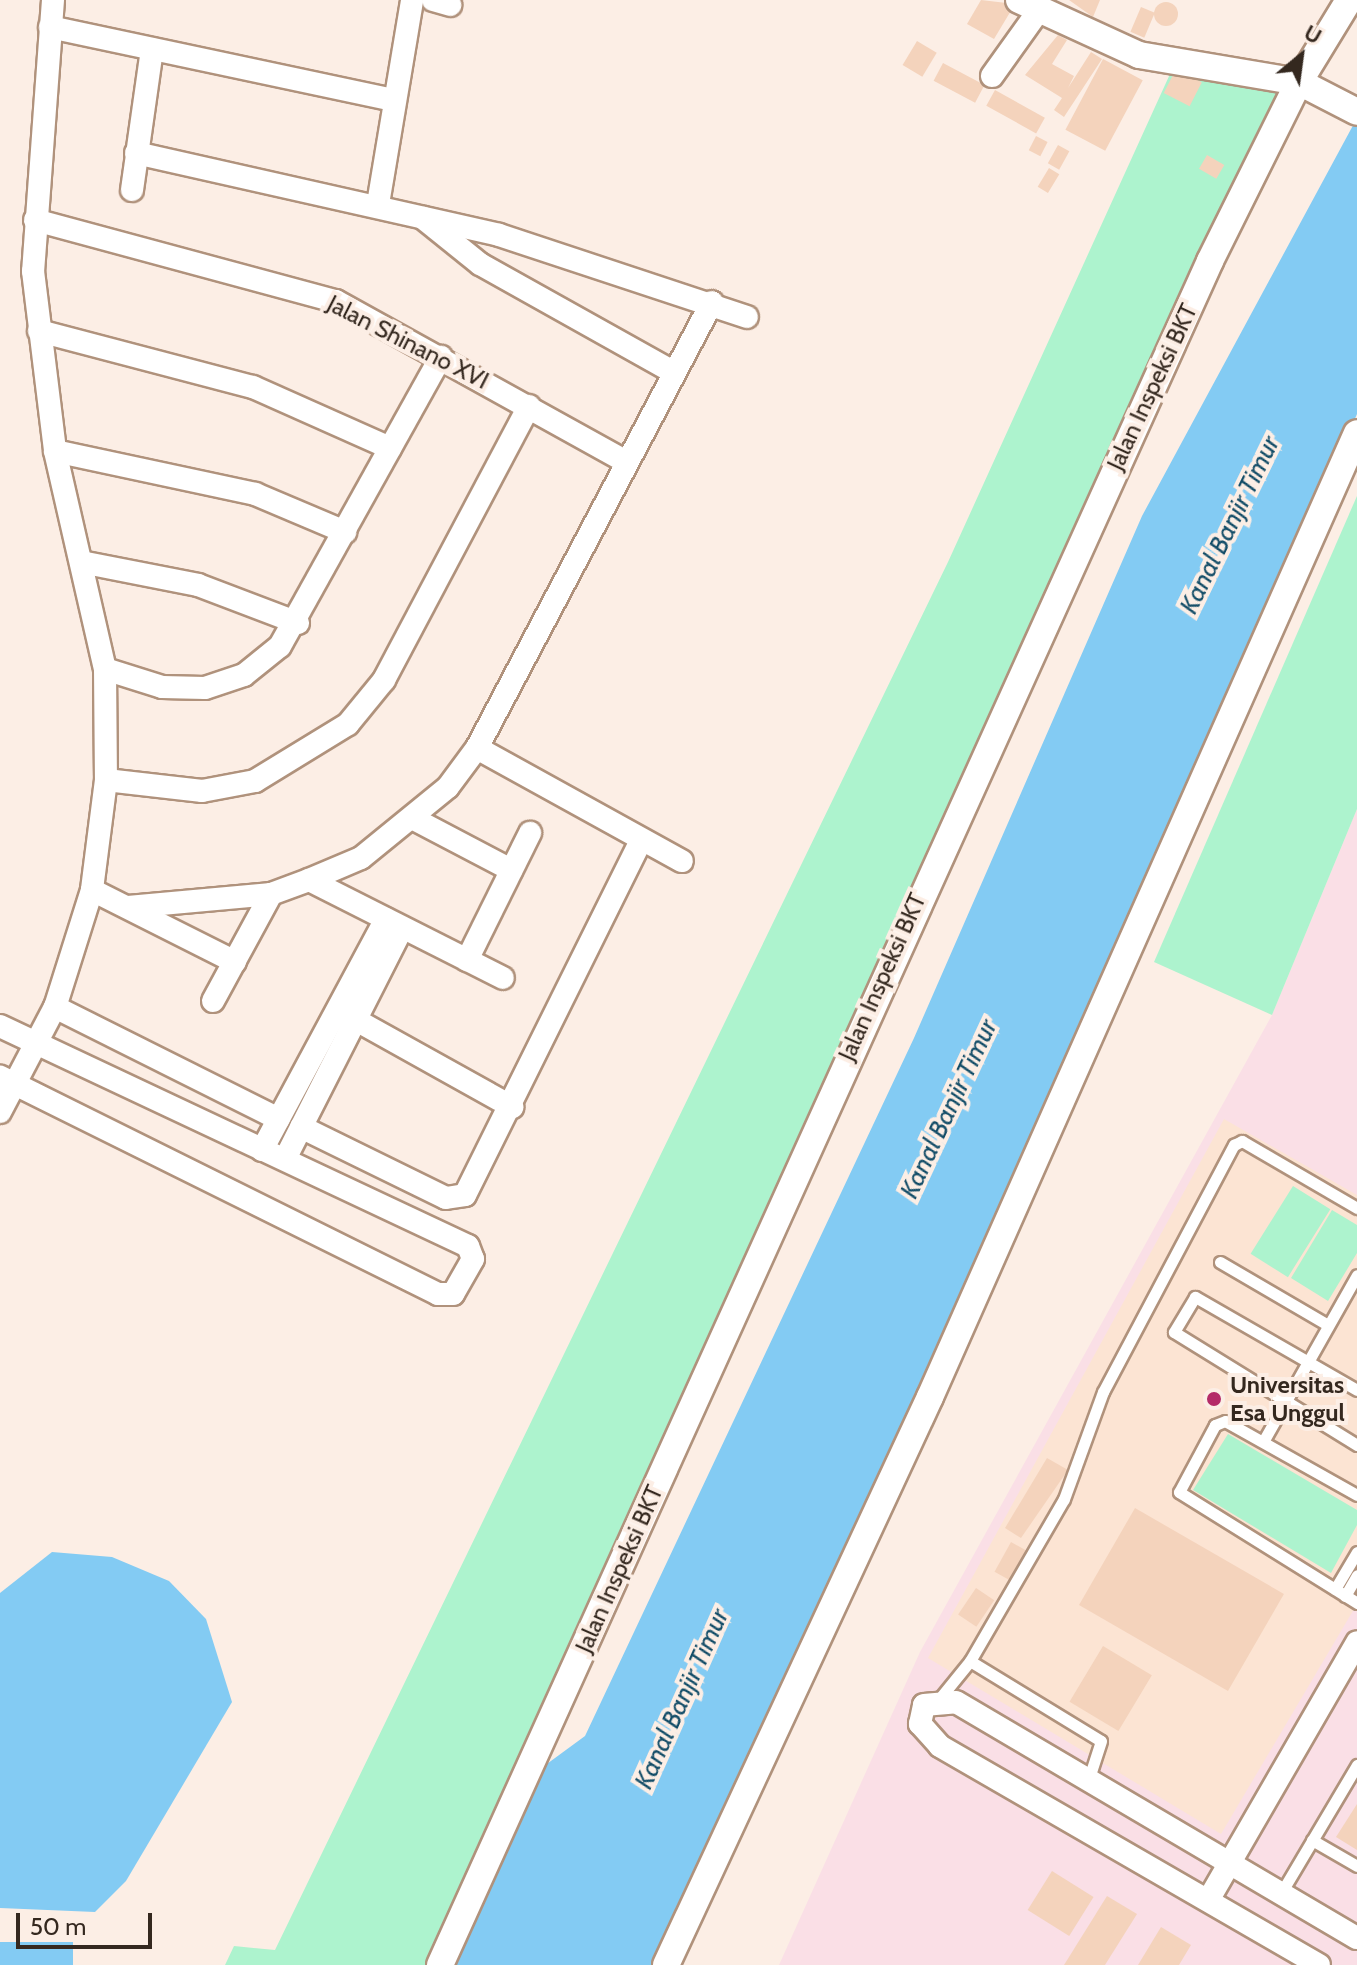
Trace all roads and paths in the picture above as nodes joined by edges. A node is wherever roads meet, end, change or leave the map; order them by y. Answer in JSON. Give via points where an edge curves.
{"nodes":[{"id":1,"x":53,"y":0,"type":"edge"},
{"id":2,"x":412,"y":0,"type":"edge"},
{"id":3,"x":1349,"y":0,"type":"edge"},
{"id":4,"x":1029,"y":5,"type":"edge"},
{"id":5,"x":50,"y":27,"type":"junction"},
{"id":6,"x":152,"y":49,"type":"junction"},
{"id":7,"x":992,"y":76,"type":"dead end"},
{"id":8,"x":1307,"y":86,"type":"junction"},
{"id":9,"x":394,"y":100,"type":"junction"},
{"id":10,"x":1357,"y":112,"type":"edge"},
{"id":11,"x":136,"y":153,"type":"junction"},
{"id":12,"x":132,"y":190,"type":"dead end"},
{"id":13,"x":378,"y":204,"type":"junction"},
{"id":14,"x":419,"y":215,"type":"junction"},
{"id":15,"x":35,"y":220,"type":"junction"},
{"id":16,"x":712,"y":302,"type":"junction"},
{"id":17,"x":747,"y":317,"type":"dead end"},
{"id":18,"x":39,"y":331,"type":"junction"},
{"id":19,"x":441,"y":357,"type":"junction"},
{"id":20,"x":673,"y":372,"type":"junction"},
{"id":21,"x":529,"y":406,"type":"junction"},
{"id":22,"x":1357,"y":433,"type":"edge"},
{"id":23,"x":390,"y":448,"type":"junction"},
{"id":24,"x":55,"y":451,"type":"junction"},
{"id":25,"x":627,"y":462,"type":"junction"},
{"id":26,"x":345,"y":532,"type":"junction"},
{"id":27,"x":81,"y":562,"type":"junction"},
{"id":28,"x":298,"y":623,"type":"junction"},
{"id":29,"x":105,"y":669,"type":"junction"},
{"id":30,"x":477,"y":748,"type":"junction"},
{"id":31,"x":106,"y":780,"type":"junction"},
{"id":32,"x":414,"y":819,"type":"junction"},
{"id":33,"x":530,"y":833,"type":"dead end"},
{"id":34,"x":641,"y":840,"type":"junction"},
{"id":35,"x":682,"y":861,"type":"dead end"},
{"id":36,"x":511,"y":870,"type":"junction"},
{"id":37,"x":309,"y":880,"type":"junction"},
{"id":38,"x":92,"y":890,"type":"junction"},
{"id":39,"x":271,"y":894,"type":"junction"},
{"id":40,"x":128,"y":907,"type":"junction"},
{"id":41,"x":394,"y":924,"type":"junction"},
{"id":42,"x":467,"y":960,"type":"junction"},
{"id":43,"x":235,"y":962,"type":"junction"},
{"id":44,"x":503,"y":978,"type":"dead end"},
{"id":45,"x":213,"y":1001,"type":"dead end"},
{"id":46,"x":55,"y":1007,"type":"junction"},
{"id":47,"x":356,"y":1020,"type":"junction"},
{"id":48,"x":2,"y":1034,"type":"edge"},
{"id":49,"x":36,"y":1044,"type":"junction"},
{"id":50,"x":7,"y":1081,"type":"edge"},
{"id":51,"x":512,"y":1107,"type":"junction"},
{"id":52,"x":0,"y":1112,"type":"edge"},
{"id":53,"x":283,"y":1112,"type":"junction"},
{"id":54,"x":304,"y":1121,"type":"junction"},
{"id":55,"x":262,"y":1150,"type":"junction"},
{"id":56,"x":285,"y":1159,"type":"junction"},
{"id":57,"x":1357,"y":1208,"type":"edge"},
{"id":58,"x":1220,"y":1262,"type":"dead end"},
{"id":59,"x":1357,"y":1275,"type":"edge"},
{"id":60,"x":1328,"y":1325,"type":"junction"},
{"id":61,"x":1307,"y":1362,"type":"junction"},
{"id":62,"x":1357,"y":1390,"type":"edge"},
{"id":63,"x":1284,"y":1404,"type":"junction"},
{"id":64,"x":1264,"y":1440,"type":"junction"},
{"id":65,"x":1357,"y":1445,"type":"edge"},
{"id":66,"x":1357,"y":1495,"type":"edge"},
{"id":67,"x":1357,"y":1552,"type":"edge"},
{"id":68,"x":1357,"y":1575,"type":"edge"},
{"id":69,"x":1340,"y":1592,"type":"junction"},
{"id":70,"x":1357,"y":1603,"type":"edge"},
{"id":71,"x":1357,"y":1642,"type":"edge"},
{"id":72,"x":970,"y":1661,"type":"junction"},
{"id":73,"x":940,"y":1698,"type":"junction"},
{"id":74,"x":1357,"y":1765,"type":"edge"},
{"id":75,"x":1088,"y":1781,"type":"junction"},
{"id":76,"x":1312,"y":1840,"type":"junction"},
{"id":77,"x":1229,"y":1862,"type":"junction"},
{"id":78,"x":1357,"y":1866,"type":"edge"},
{"id":79,"x":1281,"y":1893,"type":"junction"},
{"id":80,"x":1210,"y":1897,"type":"junction"},
{"id":81,"x":1357,"y":1938,"type":"edge"},
{"id":82,"x":440,"y":1965,"type":"edge"},
{"id":83,"x":666,"y":1965,"type":"edge"},
{"id":84,"x":1319,"y":1965,"type":"edge"}],
"edges":[{"from":1,"to":5,"type":"street"},
{"from":2,"to":9,"type":"street"},
{"from":3,"to":8,"type":"street","name":"Jalan Inspeksi BKT"},
{"from":4,"to":7,"type":"street"},
{"from":4,"to":8,"type":"street","via":[[1156,60]]},
{"from":5,"to":6,"type":"street"},
{"from":5,"to":15,"type":"street"},
{"from":6,"to":9,"type":"street"},
{"from":6,"to":11,"type":"street"},
{"from":8,"to":10,"type":"street"},
{"from":8,"to":82,"type":"street","name":"Jalan Inspeksi BKT","via":[[965,793]]},
{"from":9,"to":13,"type":"street"},
{"from":11,"to":12,"type":"street"},
{"from":11,"to":13,"type":"street"},
{"from":13,"to":14,"type":"street"},
{"from":14,"to":16,"type":"street"},
{"from":14,"to":20,"type":"street","via":[[480,264]]},
{"from":15,"to":18,"type":"street"},
{"from":15,"to":19,"type":"street","name":"Jalan Shinano XVI","via":[[336,301]]},
{"from":16,"to":17,"type":"street"},
{"from":16,"to":20,"type":"street"},
{"from":18,"to":23,"type":"street","via":[[253,387]]},
{"from":18,"to":24,"type":"street"},
{"from":19,"to":21,"type":"street","name":"Jalan Shinano XVI"},
{"from":19,"to":23,"type":"street"},
{"from":20,"to":25,"type":"street"},
{"from":21,"to":25,"type":"street","name":"Jalan Shinano XVI"},
{"from":21,"to":31,"type":"street","via":[[384,680],[348,724],[255,781],[202,791]]},
{"from":22,"to":83,"type":"street","via":[[923,1411]]},
{"from":23,"to":26,"type":"street"},
{"from":24,"to":26,"type":"street","via":[[255,494]]},
{"from":24,"to":27,"type":"street"},
{"from":25,"to":30,"type":"street"},
{"from":26,"to":28,"type":"street"},
{"from":27,"to":28,"type":"street","via":[[198,585]]},
{"from":27,"to":29,"type":"street"},
{"from":28,"to":29,"type":"street","via":[[244,675],[205,688],[162,687]]},
{"from":29,"to":31,"type":"street"},
{"from":30,"to":32,"type":"street"},
{"from":30,"to":34,"type":"street"},
{"from":31,"to":38,"type":"street"},
{"from":32,"to":36,"type":"street"},
{"from":32,"to":37,"type":"street","via":[[361,858]]},
{"from":33,"to":36,"type":"street"},
{"from":34,"to":35,"type":"street"},
{"from":34,"to":51,"type":"street"},
{"from":36,"to":42,"type":"street"},
{"from":37,"to":39,"type":"street"},
{"from":37,"to":41,"type":"street"},
{"from":38,"to":40,"type":"street"},
{"from":38,"to":46,"type":"street"},
{"from":39,"to":40,"type":"street"},
{"from":39,"to":43,"type":"street"},
{"from":40,"to":43,"type":"street"},
{"from":41,"to":42,"type":"street"},
{"from":41,"to":47,"type":"street"},
{"from":41,"to":53,"type":"street"},
{"from":42,"to":44,"type":"street"},
{"from":43,"to":45,"type":"street"},
{"from":46,"to":49,"type":"street"},
{"from":46,"to":53,"type":"street"},
{"from":47,"to":51,"type":"street"},
{"from":47,"to":54,"type":"street"},
{"from":48,"to":49,"type":"street"},
{"from":49,"to":50,"type":"street"},
{"from":49,"to":55,"type":"street"},
{"from":50,"to":52,"type":"street"},
{"from":50,"to":56,"type":"street","via":[[438,1294],[457,1290],[471,1248]]},
{"from":51,"to":54,"type":"street","via":[[460,1199]]},
{"from":53,"to":54,"type":"street"},
{"from":53,"to":55,"type":"street"},
{"from":54,"to":56,"type":"street"},
{"from":55,"to":56,"type":"street"},
{"from":57,"to":72,"type":"lane","via":[[1242,1141],[1234,1145],[1103,1392],[1064,1499]]},
{"from":58,"to":60,"type":"lane"},
{"from":59,"to":60,"type":"lane"},
{"from":60,"to":61,"type":"lane"},
{"from":61,"to":62,"type":"lane"},
{"from":61,"to":63,"type":"lane"},
{"from":61,"to":63,"type":"lane","via":[[1200,1299],[1191,1301],[1174,1338]]},
{"from":63,"to":64,"type":"lane"},
{"from":63,"to":65,"type":"lane"},
{"from":64,"to":66,"type":"lane"},
{"from":64,"to":69,"type":"lane","via":[[1220,1421],[1179,1492]]},
{"from":67,"to":69,"type":"lane"},
{"from":68,"to":69,"type":"lane"},
{"from":69,"to":70,"type":"lane"},
{"from":71,"to":77,"type":"street"},
{"from":72,"to":73,"type":"lane"},
{"from":72,"to":75,"type":"lane","via":[[1101,1741]]},
{"from":73,"to":75,"type":"street"},
{"from":73,"to":80,"type":"street","via":[[924,1705],[919,1718],[940,1746]]},
{"from":74,"to":76,"type":"lane"},
{"from":75,"to":77,"type":"street"},
{"from":76,"to":78,"type":"lane"},
{"from":76,"to":79,"type":"lane"},
{"from":77,"to":79,"type":"street"},
{"from":77,"to":80,"type":"street"},
{"from":79,"to":81,"type":"street"},
{"from":80,"to":84,"type":"street"}]}
